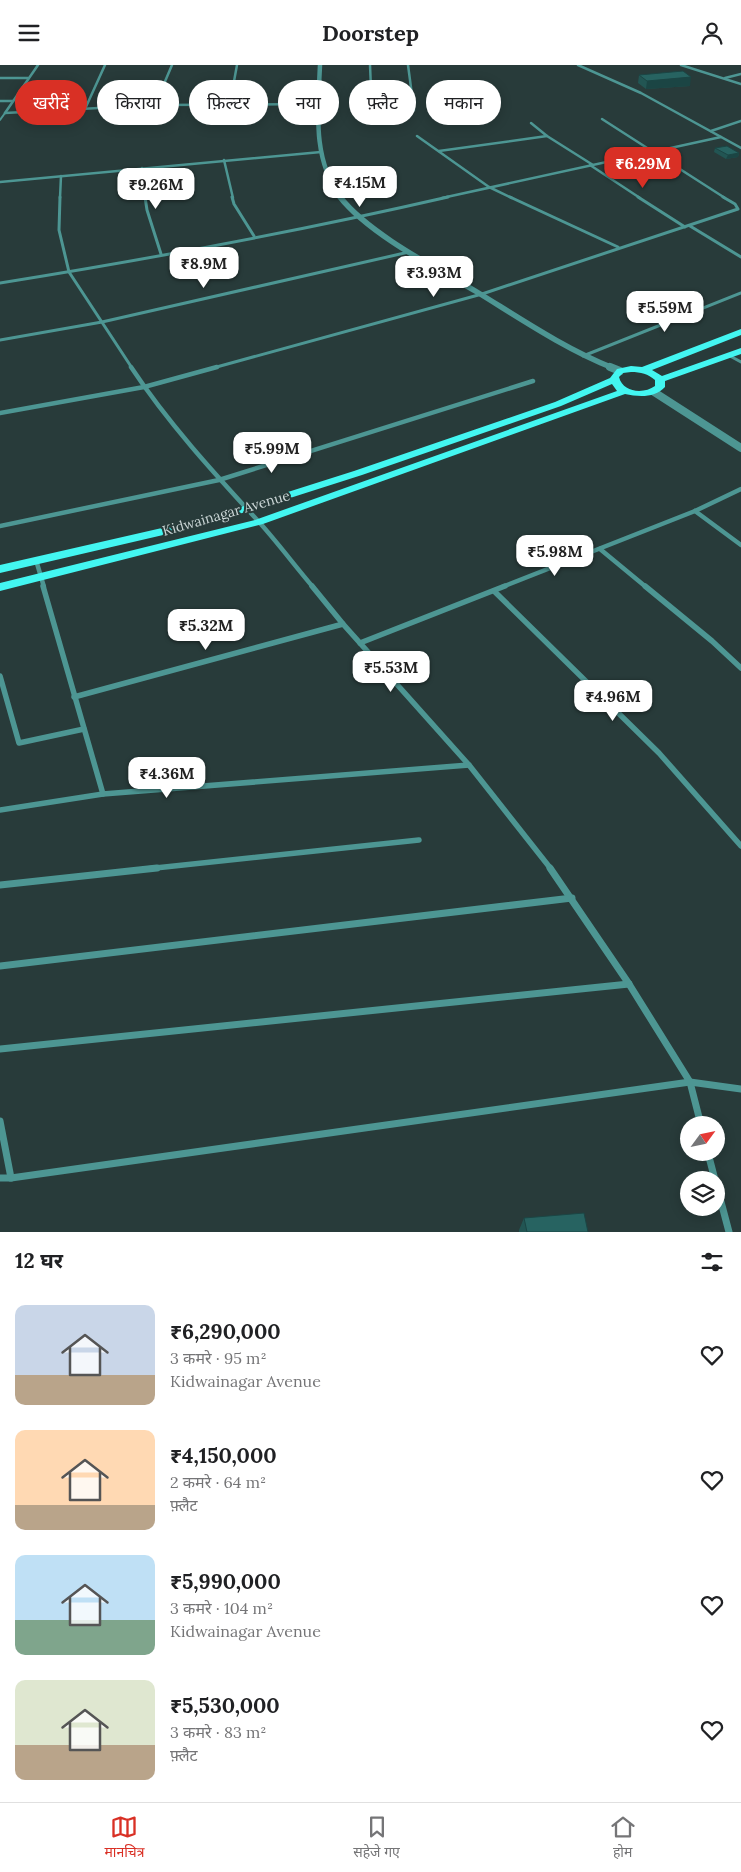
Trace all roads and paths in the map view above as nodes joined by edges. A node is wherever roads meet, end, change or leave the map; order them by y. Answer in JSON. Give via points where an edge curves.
{"nodes":[{"id":1,"x":38,"y":65,"type":"edge"},
{"id":2,"x":105,"y":65,"type":"edge"},
{"id":3,"x":172,"y":65,"type":"edge"},
{"id":4,"x":237,"y":65,"type":"edge"},
{"id":5,"x":320,"y":65,"type":"edge"},
{"id":6,"x":370,"y":65,"type":"edge"},
{"id":7,"x":408,"y":65,"type":"edge"},
{"id":8,"x":578,"y":65,"type":"edge"},
{"id":9,"x":681,"y":65,"type":"edge"},
{"id":10,"x":741,"y":74,"type":"edge"},
{"id":11,"x":0,"y":78,"type":"edge"},
{"id":12,"x":28,"y":78,"type":"junction"},
{"id":13,"x":724,"y":79,"type":"junction"},
{"id":14,"x":166,"y":80,"type":"edge"},
{"id":15,"x":234,"y":80,"type":"edge"},
{"id":16,"x":319,"y":80,"type":"edge"},
{"id":17,"x":371,"y":80,"type":"edge"},
{"id":18,"x":410,"y":80,"type":"edge"},
{"id":19,"x":741,"y":84,"type":"edge"},
{"id":20,"x":0,"y":101,"type":"edge"},
{"id":21,"x":12,"y":101,"type":"junction"},
{"id":22,"x":87,"y":105,"type":"edge"},
{"id":23,"x":6,"y":113,"type":"junction"},
{"id":24,"x":15,"y":113,"type":"edge"},
{"id":25,"x":602,"y":119,"type":"dead end"},
{"id":26,"x":0,"y":120,"type":"edge"},
{"id":27,"x":741,"y":121,"type":"edge"},
{"id":28,"x":531,"y":123,"type":"dead end"},
{"id":29,"x":317,"y":125,"type":"edge"},
{"id":30,"x":711,"y":131,"type":"junction"},
{"id":31,"x":417,"y":136,"type":"dead end"},
{"id":32,"x":547,"y":136,"type":"junction"},
{"id":33,"x":720,"y":137,"type":"junction"},
{"id":34,"x":741,"y":148,"type":"edge"},
{"id":35,"x":438,"y":151,"type":"junction"},
{"id":36,"x":321,"y":152,"type":"junction"},
{"id":37,"x":653,"y":152,"type":"junction"},
{"id":38,"x":224,"y":160,"type":"junction"},
{"id":39,"x":591,"y":165,"type":"junction"},
{"id":40,"x":142,"y":168,"type":"junction"},
{"id":41,"x":61,"y":176,"type":"junction"},
{"id":42,"x":0,"y":182,"type":"edge"},
{"id":43,"x":489,"y":187,"type":"junction"},
{"id":44,"x":359,"y":217,"type":"junction"},
{"id":45,"x":690,"y":226,"type":"junction"},
{"id":46,"x":685,"y":227,"type":"junction"},
{"id":47,"x":254,"y":236,"type":"junction"},
{"id":48,"x":619,"y":247,"type":"junction"},
{"id":49,"x":410,"y":252,"type":"junction"},
{"id":50,"x":161,"y":254,"type":"junction"},
{"id":51,"x":741,"y":257,"type":"edge"},
{"id":52,"x":69,"y":272,"type":"junction"},
{"id":53,"x":0,"y":283,"type":"edge"},
{"id":54,"x":741,"y":293,"type":"edge"},
{"id":55,"x":482,"y":294,"type":"junction"},
{"id":56,"x":102,"y":322,"type":"junction"},
{"id":57,"x":741,"y":332,"type":"edge"},
{"id":58,"x":0,"y":340,"type":"edge"},
{"id":59,"x":741,"y":351,"type":"edge"},
{"id":60,"x":583,"y":356,"type":"junction"},
{"id":61,"x":730,"y":356,"type":"junction"},
{"id":62,"x":741,"y":362,"type":"edge"},
{"id":63,"x":643,"y":370,"type":"junction"},
{"id":64,"x":617,"y":376,"type":"junction"},
{"id":65,"x":660,"y":380,"type":"junction"},
{"id":66,"x":533,"y":381,"type":"dead end"},
{"id":67,"x":144,"y":387,"type":"junction"},
{"id":68,"x":625,"y":391,"type":"junction"},
{"id":69,"x":654,"y":392,"type":"junction"},
{"id":70,"x":0,"y":413,"type":"edge"},
{"id":71,"x":741,"y":448,"type":"edge"},
{"id":72,"x":219,"y":480,"type":"junction"},
{"id":73,"x":741,"y":489,"type":"edge"},
{"id":74,"x":245,"y":509,"type":"junction"},
{"id":75,"x":695,"y":511,"type":"junction"},
{"id":76,"x":259,"y":522,"type":"junction"},
{"id":77,"x":0,"y":526,"type":"edge"},
{"id":78,"x":741,"y":545,"type":"edge"},
{"id":79,"x":600,"y":549,"type":"junction"},
{"id":80,"x":36,"y":560,"type":"junction"},
{"id":81,"x":0,"y":569,"type":"edge"},
{"id":82,"x":40,"y":577,"type":"junction"},
{"id":83,"x":0,"y":587,"type":"edge"},
{"id":84,"x":494,"y":591,"type":"junction"},
{"id":85,"x":343,"y":624,"type":"junction"},
{"id":86,"x":360,"y":643,"type":"junction"},
{"id":87,"x":741,"y":667,"type":"edge"},
{"id":88,"x":0,"y":676,"type":"edge"},
{"id":89,"x":74,"y":697,"type":"junction"},
{"id":90,"x":84,"y":729,"type":"junction"},
{"id":91,"x":469,"y":765,"type":"junction"},
{"id":92,"x":103,"y":794,"type":"junction"},
{"id":93,"x":0,"y":809,"type":"edge"},
{"id":94,"x":419,"y":840,"type":"dead end"},
{"id":95,"x":741,"y":847,"type":"edge"},
{"id":96,"x":0,"y":885,"type":"edge"},
{"id":97,"x":572,"y":898,"type":"junction"},
{"id":98,"x":0,"y":966,"type":"edge"},
{"id":99,"x":629,"y":984,"type":"junction"},
{"id":100,"x":0,"y":1049,"type":"edge"},
{"id":101,"x":690,"y":1083,"type":"junction"},
{"id":102,"x":741,"y":1089,"type":"edge"},
{"id":103,"x":699,"y":1116,"type":"edge"},
{"id":104,"x":0,"y":1121,"type":"edge"},
{"id":105,"x":0,"y":1178,"type":"edge"},
{"id":106,"x":11,"y":1179,"type":"junction"},
{"id":107,"x":725,"y":1216,"type":"edge"},
{"id":108,"x":729,"y":1232,"type":"edge"}],
"edges":[{"from":1,"to":12,"type":"street"},
{"from":2,"to":22,"type":"street"},
{"from":3,"to":14,"type":"street"},
{"from":4,"to":15,"type":"street"},
{"from":5,"to":16,"type":"street"},
{"from":6,"to":17,"type":"street"},
{"from":7,"to":18,"type":"street"},
{"from":8,"to":30,"type":"street","via":[[606,76]]},
{"from":9,"to":13,"type":"street"},
{"from":10,"to":13,"type":"street"},
{"from":11,"to":12,"type":"street"},
{"from":12,"to":21,"type":"street"},
{"from":13,"to":19,"type":"street"},
{"from":20,"to":21,"type":"street"},
{"from":21,"to":23,"type":"street"},
{"from":23,"to":24,"type":"street"},
{"from":23,"to":26,"type":"lane"},
{"from":25,"to":37,"type":"street"},
{"from":27,"to":30,"type":"street"},
{"from":28,"to":32,"type":"street"},
{"from":29,"to":36,"type":"street"},
{"from":30,"to":33,"type":"street"},
{"from":31,"to":35,"type":"street"},
{"from":32,"to":35,"type":"street"},
{"from":32,"to":39,"type":"street"},
{"from":33,"to":34,"type":"street"},
{"from":33,"to":37,"type":"street"},
{"from":35,"to":43,"type":"street"},
{"from":36,"to":38,"type":"street"},
{"from":36,"to":44,"type":"street","via":[[337,193]]},
{"from":37,"to":39,"type":"street"},
{"from":37,"to":45,"type":"street","via":[[738,209]]},
{"from":38,"to":40,"type":"street"},
{"from":38,"to":47,"type":"street","via":[[234,204]]},
{"from":39,"to":43,"type":"street"},
{"from":39,"to":46,"type":"street"},
{"from":40,"to":41,"type":"street"},
{"from":40,"to":50,"type":"street","via":[[147,210]]},
{"from":41,"to":42,"type":"street"},
{"from":41,"to":52,"type":"street","via":[[59,230]]},
{"from":43,"to":44,"type":"street"},
{"from":43,"to":48,"type":"street"},
{"from":44,"to":47,"type":"street"},
{"from":44,"to":49,"type":"street"},
{"from":45,"to":46,"type":"street"},
{"from":45,"to":51,"type":"street"},
{"from":46,"to":48,"type":"street"},
{"from":47,"to":50,"type":"street"},
{"from":48,"to":55,"type":"street"},
{"from":49,"to":55,"type":"street"},
{"from":49,"to":56,"type":"street"},
{"from":50,"to":52,"type":"street"},
{"from":52,"to":53,"type":"street"},
{"from":52,"to":56,"type":"street"},
{"from":54,"to":60,"type":"street"},
{"from":55,"to":60,"type":"street"},
{"from":55,"to":67,"type":"street"},
{"from":56,"to":58,"type":"street"},
{"from":56,"to":67,"type":"street"},
{"from":57,"to":63,"type":"main road"},
{"from":59,"to":61,"type":"main road"},
{"from":60,"to":64,"type":"street"},
{"from":61,"to":62,"type":"street"},
{"from":61,"to":65,"type":"main road"},
{"from":63,"to":64,"type":"main road","via":[[631,369]]},
{"from":63,"to":65,"type":"main road"},
{"from":64,"to":68,"type":"main road","via":[[616,384]]},
{"from":64,"to":74,"type":"main road","name":"Kidwainagar Avenue","via":[[558,404]]},
{"from":65,"to":69,"type":"main road","via":[[660,387]]},
{"from":66,"to":72,"type":"street"},
{"from":67,"to":70,"type":"street"},
{"from":67,"to":72,"type":"street"},
{"from":68,"to":69,"type":"main road","via":[[638,394]]},
{"from":68,"to":76,"type":"main road","name":"Kidwainagar Avenue"},
{"from":69,"to":71,"type":"street"},
{"from":72,"to":74,"type":"street"},
{"from":72,"to":77,"type":"street"},
{"from":73,"to":75,"type":"street"},
{"from":74,"to":76,"type":"street"},
{"from":74,"to":80,"type":"main road","name":"Kidwainagar Avenue"},
{"from":75,"to":78,"type":"street"},
{"from":75,"to":79,"type":"street"},
{"from":76,"to":82,"type":"main road","name":"Kidwainagar Avenue"},
{"from":76,"to":85,"type":"street"},
{"from":79,"to":84,"type":"street"},
{"from":79,"to":87,"type":"street"},
{"from":80,"to":81,"type":"main road","name":"Kidwainagar Avenue"},
{"from":80,"to":82,"type":"street"},
{"from":82,"to":83,"type":"main road","name":"Kidwainagar Avenue"},
{"from":82,"to":89,"type":"street"},
{"from":84,"to":86,"type":"street"},
{"from":84,"to":95,"type":"street","via":[[659,753]]},
{"from":85,"to":86,"type":"street"},
{"from":85,"to":89,"type":"street"},
{"from":86,"to":91,"type":"street"},
{"from":88,"to":90,"type":"street","via":[[19,743]]},
{"from":89,"to":90,"type":"street"},
{"from":90,"to":92,"type":"street"},
{"from":91,"to":92,"type":"street"},
{"from":91,"to":97,"type":"street"},
{"from":92,"to":93,"type":"street"},
{"from":94,"to":96,"type":"street"},
{"from":97,"to":98,"type":"street"},
{"from":97,"to":99,"type":"street"},
{"from":99,"to":100,"type":"street"},
{"from":99,"to":101,"type":"street"},
{"from":101,"to":102,"type":"street"},
{"from":101,"to":103,"type":"street"},
{"from":101,"to":106,"type":"street"},
{"from":104,"to":106,"type":"street"},
{"from":105,"to":106,"type":"street"},
{"from":107,"to":108,"type":"street"}]}
